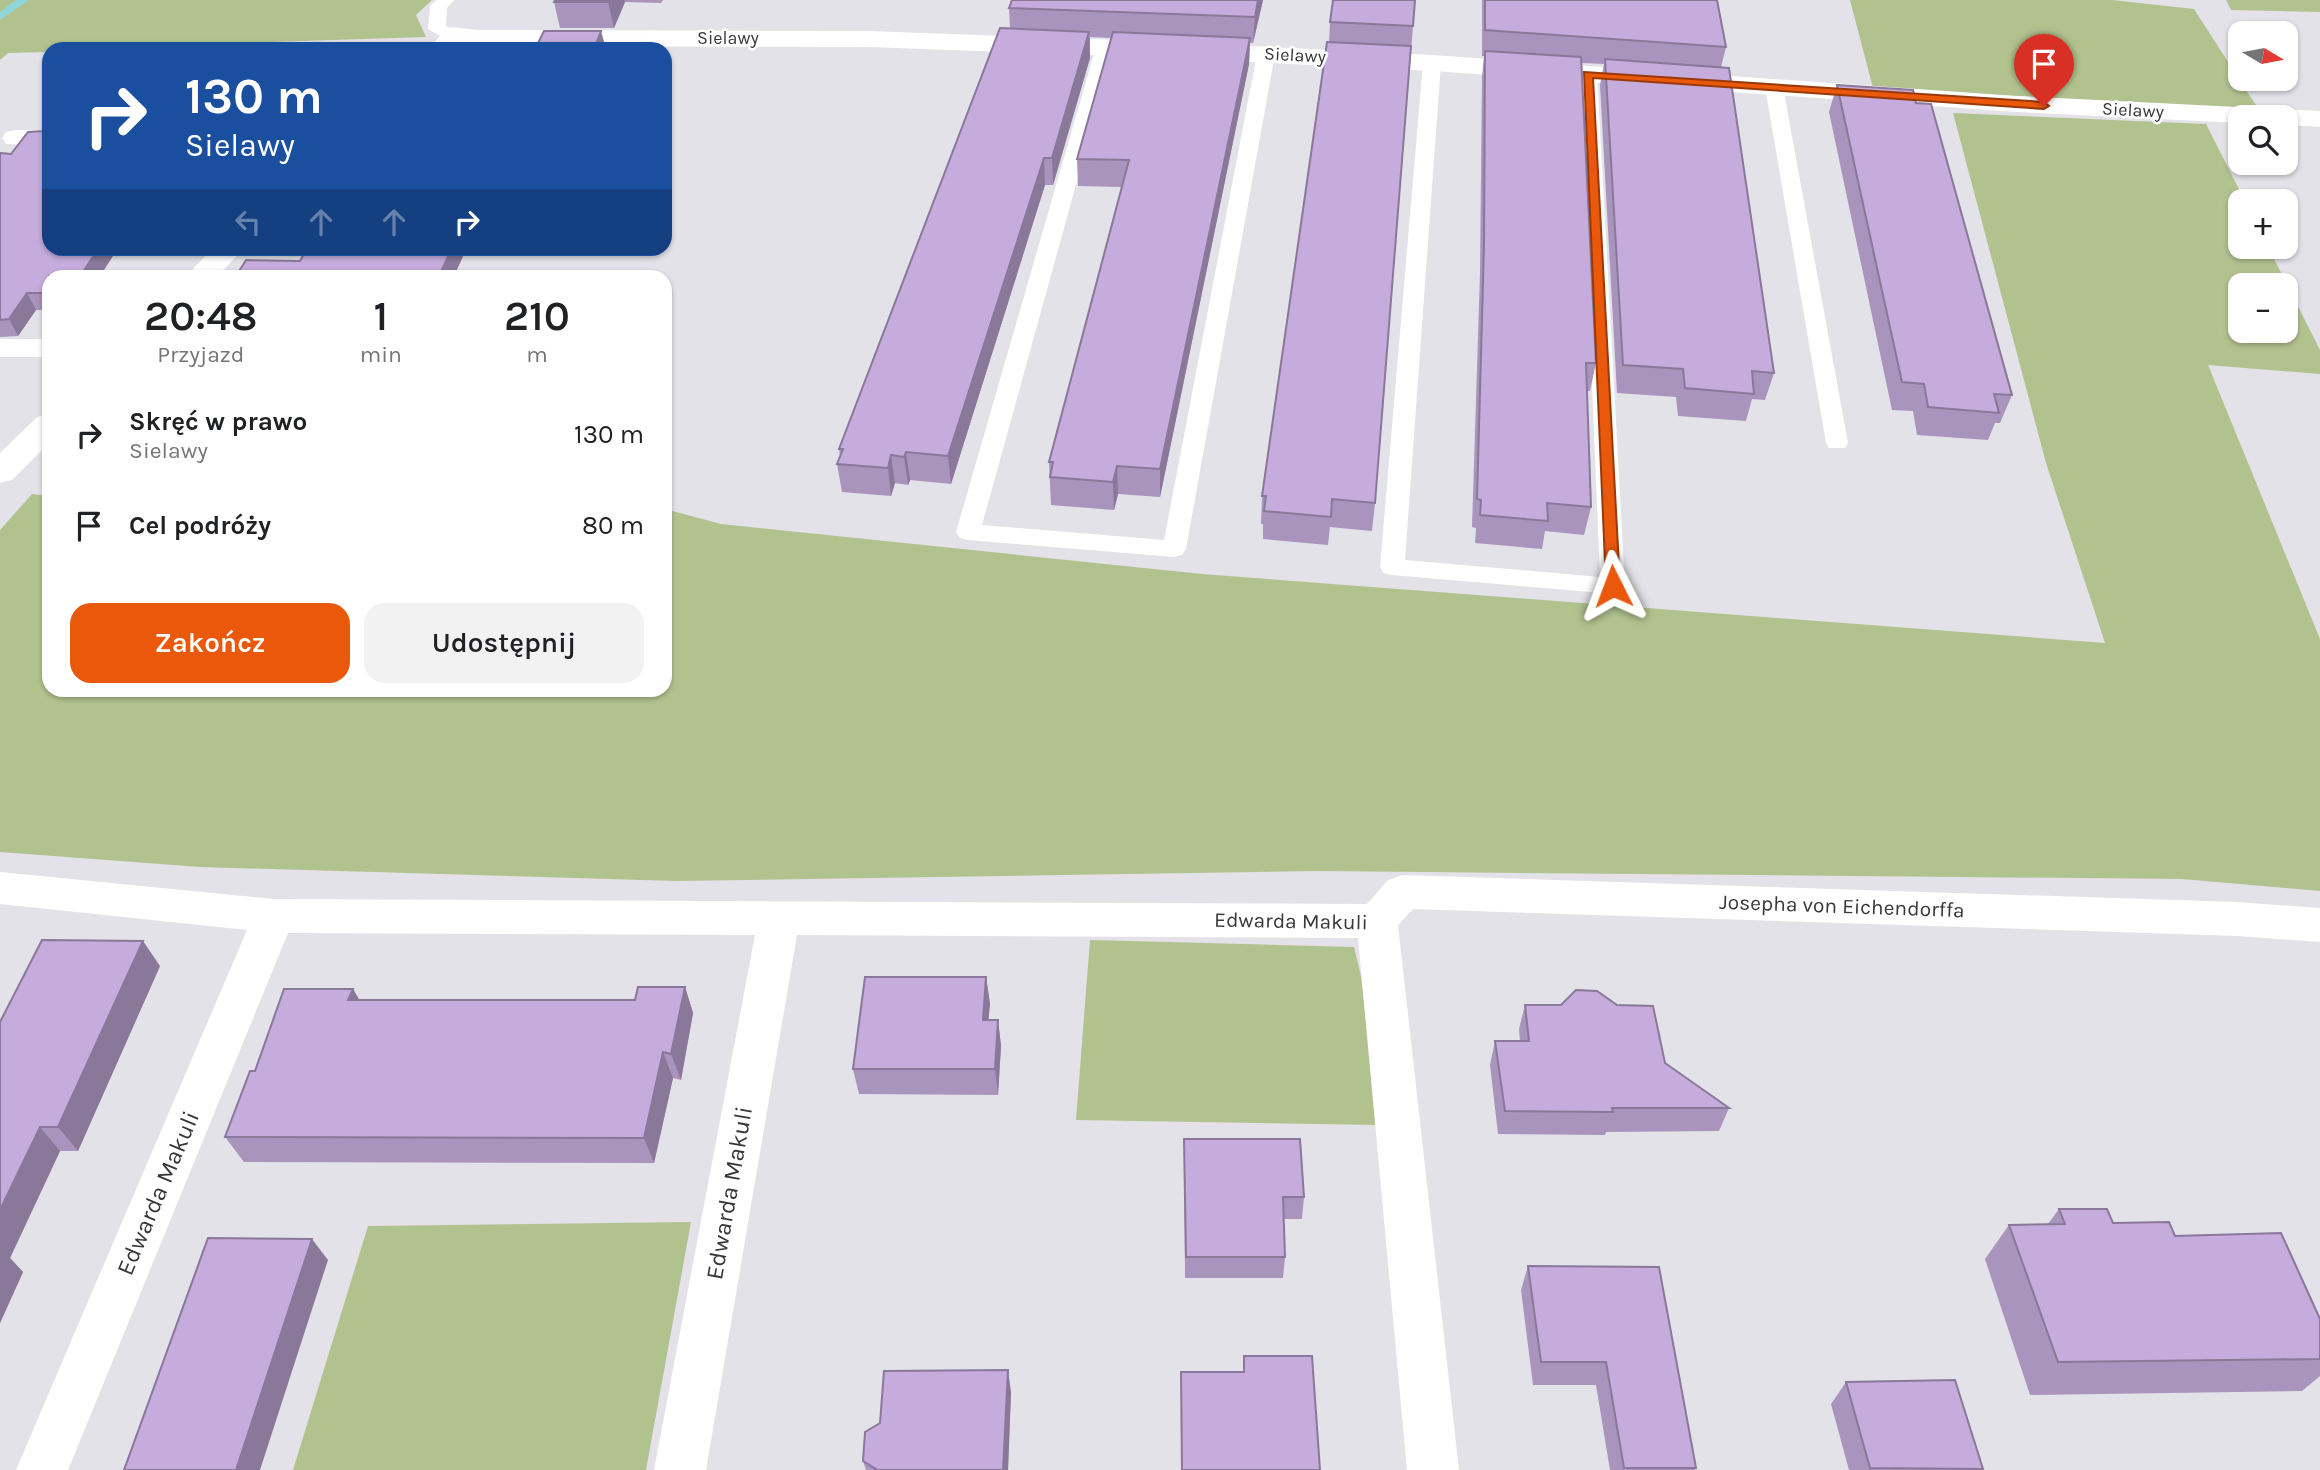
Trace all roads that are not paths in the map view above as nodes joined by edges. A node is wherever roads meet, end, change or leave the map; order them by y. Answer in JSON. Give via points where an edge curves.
{"nodes":[{"id":1,"x":446,"y":0,"type":"edge"},
{"id":2,"x":444,"y":42,"type":"edge"},
{"id":3,"x":1105,"y":47,"type":"junction"},
{"id":4,"x":1266,"y":54,"type":"junction"},
{"id":5,"x":1432,"y":62,"type":"junction"},
{"id":6,"x":1588,"y":74,"type":"junction"},
{"id":7,"x":1774,"y":87,"type":"junction"},
{"id":8,"x":2228,"y":114,"type":"edge"},
{"id":9,"x":2298,"y":118,"type":"edge"},
{"id":10,"x":2320,"y":119,"type":"edge"},
{"id":11,"x":16,"y":138,"type":"dead end"},
{"id":12,"x":42,"y":138,"type":"edge"},
{"id":13,"x":222,"y":256,"type":"edge"},
{"id":14,"x":207,"y":270,"type":"edge"},
{"id":15,"x":0,"y":348,"type":"edge"},
{"id":16,"x":42,"y":348,"type":"edge"},
{"id":17,"x":42,"y":431,"type":"edge"},
{"id":18,"x":1837,"y":443,"type":"dead end"},
{"id":19,"x":0,"y":472,"type":"edge"},
{"id":20,"x":0,"y":888,"type":"edge"},
{"id":21,"x":274,"y":916,"type":"junction"},
{"id":22,"x":779,"y":916,"type":"junction"},
{"id":23,"x":1377,"y":921,"type":"junction"},
{"id":24,"x":2320,"y":925,"type":"edge"},
{"id":25,"x":42,"y":1470,"type":"edge"},
{"id":26,"x":680,"y":1470,"type":"edge"},
{"id":27,"x":1433,"y":1470,"type":"edge"}],
"edges":[{"from":1,"to":2,"type":"lane","via":[[439,6],[437,29]]},
{"from":2,"to":3,"type":"street","name":"Sielawy","via":[[479,38],[869,39]]},
{"from":3,"to":4,"type":"street","name":"Sielawy"},
{"from":3,"to":4,"type":"lane","via":[[968,532],[1174,549]]},
{"from":4,"to":5,"type":"street","name":"Sielawy"},
{"from":5,"to":6,"type":"street","name":"Sielawy"},
{"from":5,"to":6,"type":"lane","via":[[1392,567],[1613,586]]},
{"from":6,"to":7,"type":"street","name":"Sielawy"},
{"from":7,"to":8,"type":"street","name":"Sielawy"},
{"from":7,"to":18,"type":"lane"},
{"from":9,"to":10,"type":"street","name":"Sielawy"},
{"from":11,"to":12,"type":"street"},
{"from":13,"to":14,"type":"street"},
{"from":15,"to":16,"type":"street"},
{"from":17,"to":19,"type":"street"},
{"from":20,"to":21,"type":"street","name":"Edwarda Makuli"},
{"from":21,"to":22,"type":"street","name":"Edwarda Makuli"},
{"from":21,"to":25,"type":"street","name":"Edwarda Makuli"},
{"from":22,"to":23,"type":"street","name":"Edwarda Makuli"},
{"from":22,"to":26,"type":"street","name":"Edwarda Makuli"},
{"from":23,"to":24,"type":"street","name":"Josepha von Eichendorffa","via":[[1403,892]]},
{"from":23,"to":27,"type":"street","name":"Edwarda Makuli"}]}
